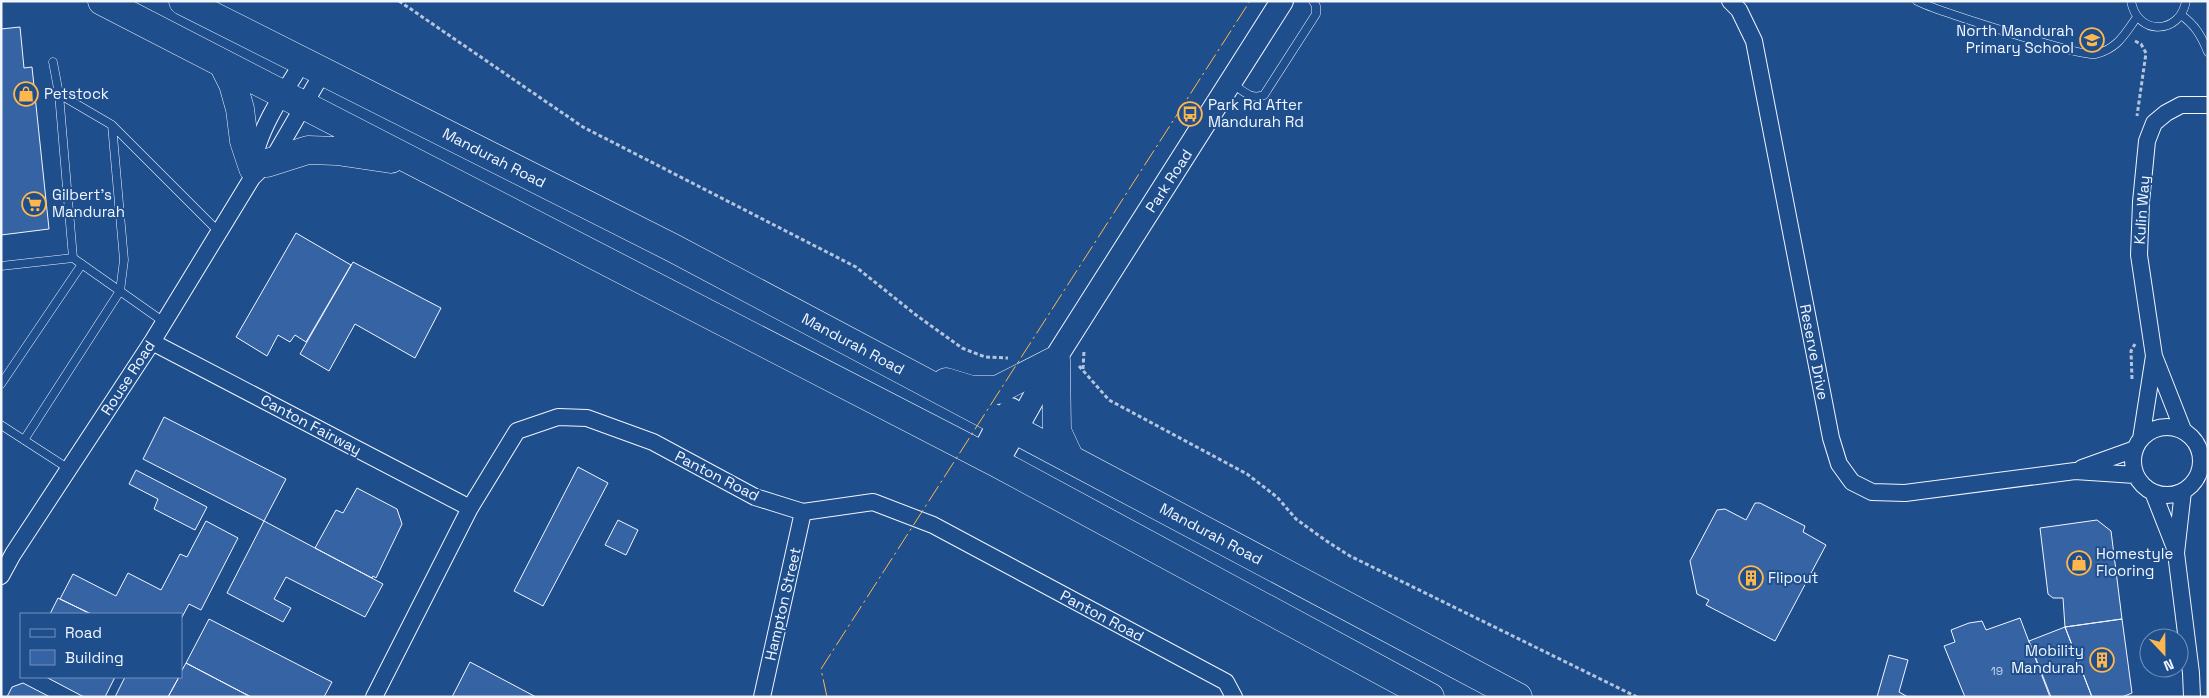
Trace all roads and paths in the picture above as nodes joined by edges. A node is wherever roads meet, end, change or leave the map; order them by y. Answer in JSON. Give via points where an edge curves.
{"nodes":[{"id":1,"x":102,"y":1,"type":"edge"},
{"id":2,"x":183,"y":1,"type":"edge"},
{"id":3,"x":1282,"y":1,"type":"edge"},
{"id":4,"x":1313,"y":1,"type":"edge"},
{"id":5,"x":1730,"y":1,"type":"edge"},
{"id":6,"x":1917,"y":1,"type":"edge"},
{"id":7,"x":2131,"y":1,"type":"edge"},
{"id":8,"x":2186,"y":1,"type":"edge"},
{"id":9,"x":2181,"y":15,"type":"junction"},
{"id":10,"x":2137,"y":17,"type":"junction"},
{"id":11,"x":2208,"y":52,"type":"edge"},
{"id":12,"x":53,"y":62,"type":"dead end"},
{"id":13,"x":223,"y":64,"type":"junction"},
{"id":14,"x":313,"y":67,"type":"junction"},
{"id":15,"x":1231,"y":83,"type":"junction"},
{"id":16,"x":59,"y":94,"type":"junction"},
{"id":17,"x":293,"y":100,"type":"junction"},
{"id":18,"x":2208,"y":105,"type":"edge"},
{"id":19,"x":112,"y":125,"type":"junction"},
{"id":20,"x":413,"y":162,"type":"junction"},
{"id":21,"x":257,"y":170,"type":"junction"},
{"id":22,"x":219,"y":232,"type":"junction"},
{"id":23,"x":73,"y":258,"type":"junction"},
{"id":24,"x":82,"y":264,"type":"junction"},
{"id":25,"x":1,"y":266,"type":"edge"},
{"id":26,"x":120,"y":291,"type":"junction"},
{"id":27,"x":164,"y":322,"type":"junction"},
{"id":28,"x":152,"y":342,"type":"junction"},
{"id":29,"x":2154,"y":356,"type":"junction"},
{"id":30,"x":1056,"y":360,"type":"junction"},
{"id":31,"x":890,"y":364,"type":"junction"},
{"id":32,"x":1,"y":384,"type":"edge"},
{"id":33,"x":1,"y":425,"type":"edge"},
{"id":34,"x":1007,"y":426,"type":"junction"},
{"id":35,"x":2183,"y":430,"type":"junction"},
{"id":36,"x":24,"y":440,"type":"junction"},
{"id":37,"x":2138,"y":444,"type":"junction"},
{"id":38,"x":2202,"y":444,"type":"edge"},
{"id":39,"x":989,"y":458,"type":"junction"},
{"id":40,"x":1070,"y":459,"type":"junction"},
{"id":41,"x":69,"y":469,"type":"junction"},
{"id":42,"x":2076,"y":471,"type":"junction"},
{"id":43,"x":2136,"y":475,"type":"junction"},
{"id":44,"x":2203,"y":475,"type":"edge"},
{"id":45,"x":2183,"y":491,"type":"junction"},
{"id":46,"x":2153,"y":492,"type":"junction"},
{"id":47,"x":470,"y":508,"type":"junction"},
{"id":48,"x":803,"y":512,"type":"junction"},
{"id":49,"x":7,"y":552,"type":"edge"},
{"id":50,"x":2176,"y":553,"type":"junction"},
{"id":51,"x":1,"y":576,"type":"edge"},
{"id":52,"x":2192,"y":679,"type":"junction"},
{"id":53,"x":374,"y":697,"type":"edge"},
{"id":54,"x":762,"y":697,"type":"edge"},
{"id":55,"x":1234,"y":697,"type":"edge"},
{"id":56,"x":1430,"y":697,"type":"edge"},
{"id":57,"x":1518,"y":697,"type":"edge"},
{"id":58,"x":2192,"y":697,"type":"edge"},
{"id":59,"x":2206,"y":697,"type":"edge"}],
"edges":[{"from":1,"to":13,"type":"highway"},
{"from":2,"to":14,"type":"highway","name":"Mandurah Road"},
{"from":3,"to":15,"type":"street","name":"Park Road"},
{"from":4,"to":15,"type":"lane","via":[[1316,14],[1264,94],[1251,96]]},
{"from":5,"to":42,"type":"street","name":"Reserve Drive","via":[[1739,10],[1754,41],[1831,438],[1839,464],[1852,482],[1872,492],[1905,493]]},
{"from":6,"to":10,"type":"lane","via":[[2054,46],[2093,55],[2116,46]]},
{"from":7,"to":10,"type":"lane"},
{"from":8,"to":9,"type":"lane"},
{"from":9,"to":10,"type":"lane","via":[[2163,27],[2144,24]]},
{"from":9,"to":11,"type":"lane","via":[[2200,33]]},
{"from":12,"to":16,"type":"lane"},
{"from":13,"to":17,"type":"highway"},
{"from":13,"to":21,"type":"highway","via":[[240,109],[244,141]]},
{"from":14,"to":17,"type":"street","name":"Rouse Road"},
{"from":14,"to":17,"type":"street","name":"Rouse Road"},
{"from":14,"to":31,"type":"highway","name":"Mandurah Road","via":[[673,248]]},
{"from":15,"to":30,"type":"street","name":"Park Road"},
{"from":16,"to":19,"type":"lane"},
{"from":16,"to":23,"type":"lane"},
{"from":17,"to":20,"type":"highway"},
{"from":17,"to":21,"type":"street","name":"Rouse Road","via":[[275,155]]},
{"from":17,"to":21,"type":"street","name":"Rouse Road","via":[[255,150]]},
{"from":18,"to":29,"type":"street","name":"Kulin Way","via":[[2181,105],[2166,113],[2154,123],[2147,142],[2139,255]]},
{"from":19,"to":22,"type":"lane"},
{"from":19,"to":26,"type":"lane","via":[[124,260]]},
{"from":20,"to":21,"type":"highway","via":[[308,150]]},
{"from":20,"to":39,"type":"highway"},
{"from":21,"to":22,"type":"street","name":"Rouse Road"},
{"from":22,"to":27,"type":"street","name":"Rouse Road"},
{"from":23,"to":24,"type":"lane"},
{"from":23,"to":25,"type":"lane"},
{"from":24,"to":26,"type":"lane"},
{"from":24,"to":32,"type":"lane"},
{"from":26,"to":27,"type":"lane"},
{"from":26,"to":36,"type":"lane"},
{"from":27,"to":28,"type":"street","name":"Rouse Road"},
{"from":28,"to":41,"type":"street","name":"Rouse Road"},
{"from":28,"to":47,"type":"street","name":"Canton Fairway"},
{"from":29,"to":35,"type":"street","name":"Kulin Way"},
{"from":29,"to":37,"type":"street","name":"Kulin Way"},
{"from":30,"to":31,"type":"highway","via":[[997,390],[972,390]]},
{"from":30,"to":34,"type":"street","name":"Park Road"},
{"from":30,"to":40,"type":"highway","via":[[1057,431]]},
{"from":31,"to":34,"type":"highway","name":"Mandurah Road"},
{"from":33,"to":36,"type":"lane"},
{"from":34,"to":39,"type":"street","name":"Park Road"},
{"from":34,"to":40,"type":"highway","name":"Mandurah Road"},
{"from":35,"to":37,"type":"street","via":[[2160,427],[2149,431]]},
{"from":35,"to":38,"type":"street"},
{"from":36,"to":41,"type":"lane"},
{"from":37,"to":42,"type":"street","name":"Reserve Drive"},
{"from":37,"to":43,"type":"street","via":[[2133,466]]},
{"from":38,"to":44,"type":"street"},
{"from":39,"to":56,"type":"highway"},
{"from":40,"to":57,"type":"highway","name":"Mandurah Road"},
{"from":41,"to":49,"type":"street","name":"Rouse Road"},
{"from":42,"to":43,"type":"street","name":"Reserve Drive"},
{"from":43,"to":46,"type":"street"},
{"from":44,"to":45,"type":"street"},
{"from":45,"to":46,"type":"street","via":[[2163,495]]},
{"from":45,"to":50,"type":"street"},
{"from":46,"to":50,"type":"street"},
{"from":47,"to":48,"type":"street","name":"Panton Road","via":[[517,431],[558,417],[587,418],[652,442],[755,497]]},
{"from":47,"to":53,"type":"street","name":"Panton Road"},
{"from":48,"to":54,"type":"street","name":"Hampton Street"},
{"from":48,"to":55,"type":"street","name":"Panton Road","via":[[873,502],[933,525],[1226,682]]},
{"from":49,"to":51,"type":"street","name":"Rouse Road"},
{"from":50,"to":52,"type":"street"},
{"from":52,"to":58,"type":"street"},
{"from":52,"to":59,"type":"street"}]}
